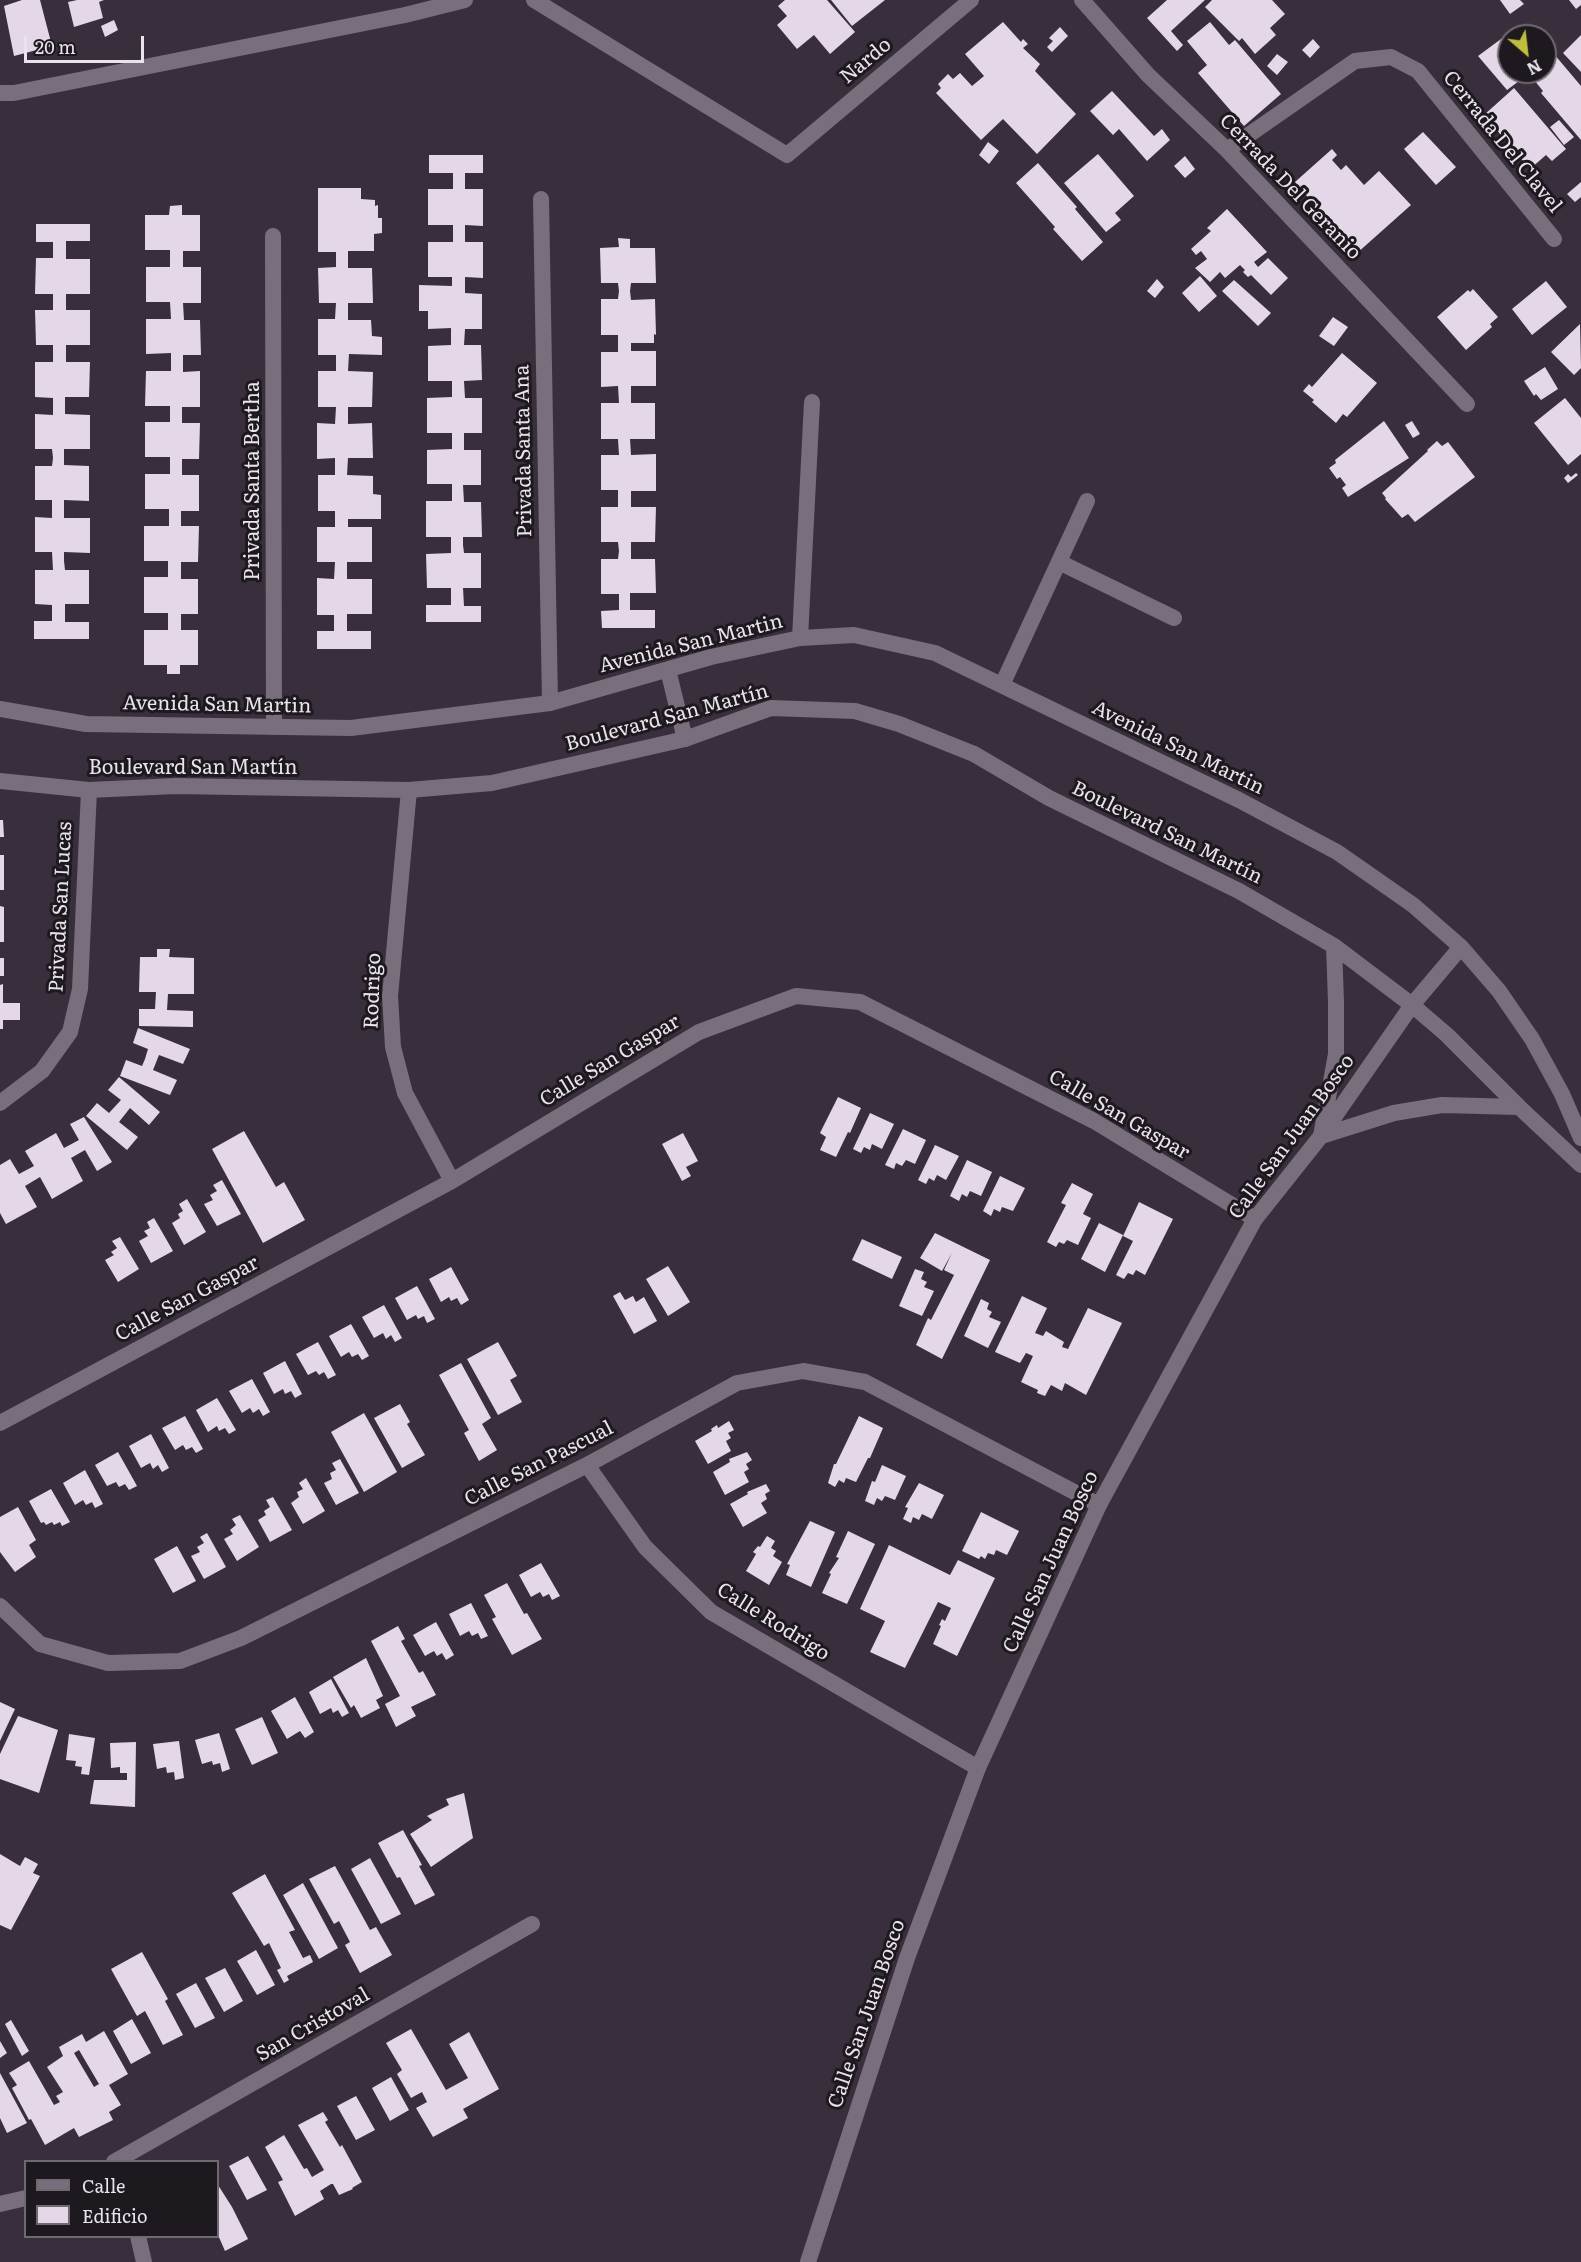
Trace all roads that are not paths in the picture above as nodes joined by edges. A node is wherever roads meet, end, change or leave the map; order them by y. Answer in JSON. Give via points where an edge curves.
{"nodes":[{"id":1,"x":465,"y":0,"type":"edge"},
{"id":2,"x":534,"y":0,"type":"edge"},
{"id":3,"x":971,"y":0,"type":"edge"},
{"id":4,"x":1083,"y":0,"type":"edge"},
{"id":5,"x":7,"y":93,"type":"edge"},
{"id":6,"x":1227,"y":150,"type":"junction"},
{"id":7,"x":541,"y":199,"type":"dead end"},
{"id":8,"x":273,"y":236,"type":"dead end"},
{"id":9,"x":1554,"y":238,"type":"dead end"},
{"id":10,"x":812,"y":402,"type":"dead end"},
{"id":11,"x":1467,"y":404,"type":"dead end"},
{"id":12,"x":1087,"y":501,"type":"dead end"},
{"id":13,"x":1059,"y":562,"type":"junction"},
{"id":14,"x":1174,"y":618,"type":"dead end"},
{"id":15,"x":800,"y":638,"type":"junction"},
{"id":16,"x":668,"y":670,"type":"junction"},
{"id":17,"x":1002,"y":685,"type":"junction"},
{"id":18,"x":550,"y":703,"type":"junction"},
{"id":19,"x":0,"y":709,"type":"edge"},
{"id":20,"x":274,"y":727,"type":"junction"},
{"id":21,"x":685,"y":739,"type":"junction"},
{"id":22,"x":0,"y":781,"type":"edge"},
{"id":23,"x":89,"y":790,"type":"junction"},
{"id":24,"x":409,"y":790,"type":"junction"},
{"id":25,"x":1334,"y":946,"type":"junction"},
{"id":26,"x":1461,"y":946,"type":"junction"},
{"id":27,"x":1412,"y":1005,"type":"junction"},
{"id":28,"x":0,"y":1103,"type":"edge"},
{"id":29,"x":1519,"y":1107,"type":"junction"},
{"id":30,"x":1321,"y":1136,"type":"junction"},
{"id":31,"x":1581,"y":1138,"type":"edge"},
{"id":32,"x":1581,"y":1165,"type":"edge"},
{"id":33,"x":452,"y":1181,"type":"junction"},
{"id":34,"x":1255,"y":1219,"type":"junction"},
{"id":35,"x":0,"y":1423,"type":"edge"},
{"id":36,"x":587,"y":1465,"type":"junction"},
{"id":37,"x":1099,"y":1505,"type":"junction"},
{"id":38,"x":0,"y":1606,"type":"edge"},
{"id":39,"x":978,"y":1768,"type":"junction"},
{"id":40,"x":531,"y":1924,"type":"dead end"},
{"id":41,"x":118,"y":2160,"type":"edge"},
{"id":42,"x":24,"y":2198,"type":"edge"},
{"id":43,"x":0,"y":2204,"type":"edge"},
{"id":44,"x":138,"y":2238,"type":"edge"},
{"id":45,"x":144,"y":2262,"type":"edge"},
{"id":46,"x":808,"y":2262,"type":"edge"}],
"edges":[{"from":1,"to":5,"type":"street"},
{"from":2,"to":3,"type":"street","name":"Nardo","via":[[787,155]]},
{"from":4,"to":6,"type":"street","name":"Cerrada Del Geranio","via":[[1148,75]]},
{"from":6,"to":9,"type":"street","name":"Cerrada Del Clavel","via":[[1355,61],[1391,57],[1418,71]]},
{"from":6,"to":11,"type":"street","name":"Cerrada Del Geranio"},
{"from":7,"to":18,"type":"street","name":"Privada Santa Ana"},
{"from":8,"to":20,"type":"street","name":"Privada Santa Bertha"},
{"from":10,"to":15,"type":"street"},
{"from":12,"to":13,"type":"street"},
{"from":13,"to":14,"type":"street"},
{"from":13,"to":17,"type":"street"},
{"from":15,"to":16,"type":"street","name":"Avenida San Martin"},
{"from":15,"to":17,"type":"street","name":"Avenida San Martin","via":[[854,635],[935,653]]},
{"from":16,"to":18,"type":"street","name":"Avenida San Martin"},
{"from":16,"to":21,"type":"street"},
{"from":17,"to":26,"type":"street","name":"Avenida San Martin","via":[[1337,852],[1413,905]]},
{"from":18,"to":20,"type":"street","name":"Avenida San Martin","via":[[351,728]]},
{"from":19,"to":20,"type":"street","name":"Avenida San Martin","via":[[86,724]]},
{"from":21,"to":24,"type":"street","name":"Boulevard San Martín","via":[[492,783]]},
{"from":21,"to":25,"type":"street","name":"Boulevard San Martín","via":[[771,708],[855,711],[899,724],[974,754],[1049,798],[1239,891]]},
{"from":22,"to":23,"type":"street","name":"Boulevard San Martín"},
{"from":23,"to":24,"type":"street","name":"Boulevard San Martín","via":[[176,786]]},
{"from":23,"to":28,"type":"street","name":"Privada San Lucas","via":[[80,989],[70,1032],[42,1071]]},
{"from":24,"to":33,"type":"street","name":"Rodrigo","via":[[390,996],[393,1047],[405,1093]]},
{"from":25,"to":27,"type":"street","name":"Boulevard San Martín"},
{"from":25,"to":30,"type":"street","via":[[1336,1054]]},
{"from":26,"to":27,"type":"street","name":"Calle San Juan Bosco"},
{"from":26,"to":31,"type":"street","name":"Avenida San Martin","via":[[1532,1039]]},
{"from":27,"to":29,"type":"street","name":"Boulevard San Martín"},
{"from":27,"to":30,"type":"street","name":"Calle San Juan Bosco"},
{"from":29,"to":30,"type":"street","via":[[1442,1105],[1394,1113]]},
{"from":29,"to":32,"type":"street","name":"Boulevard San Martín"},
{"from":30,"to":34,"type":"street","name":"Calle San Juan Bosco"},
{"from":33,"to":34,"type":"street","name":"Calle San Gaspar","via":[[699,1032],[796,996],[860,1002],[1094,1121]]},
{"from":33,"to":35,"type":"street","name":"Calle San Gaspar"},
{"from":34,"to":37,"type":"street","name":"Calle San Juan Bosco"},
{"from":36,"to":37,"type":"street","name":"Calle San Pascual","via":[[737,1383],[803,1371],[865,1382]]},
{"from":36,"to":38,"type":"street","name":"Calle San Pascual","via":[[241,1638],[180,1661],[108,1663],[40,1644]]},
{"from":36,"to":39,"type":"street","name":"Calle Rodrigo","via":[[645,1547],[711,1612]]},
{"from":37,"to":39,"type":"street","name":"Calle San Juan Bosco"},
{"from":39,"to":46,"type":"street","name":"Calle San Juan Bosco","via":[[907,1958]]},
{"from":40,"to":41,"type":"street","name":"San Cristoval"},
{"from":42,"to":43,"type":"street"},
{"from":44,"to":45,"type":"street"}]}
